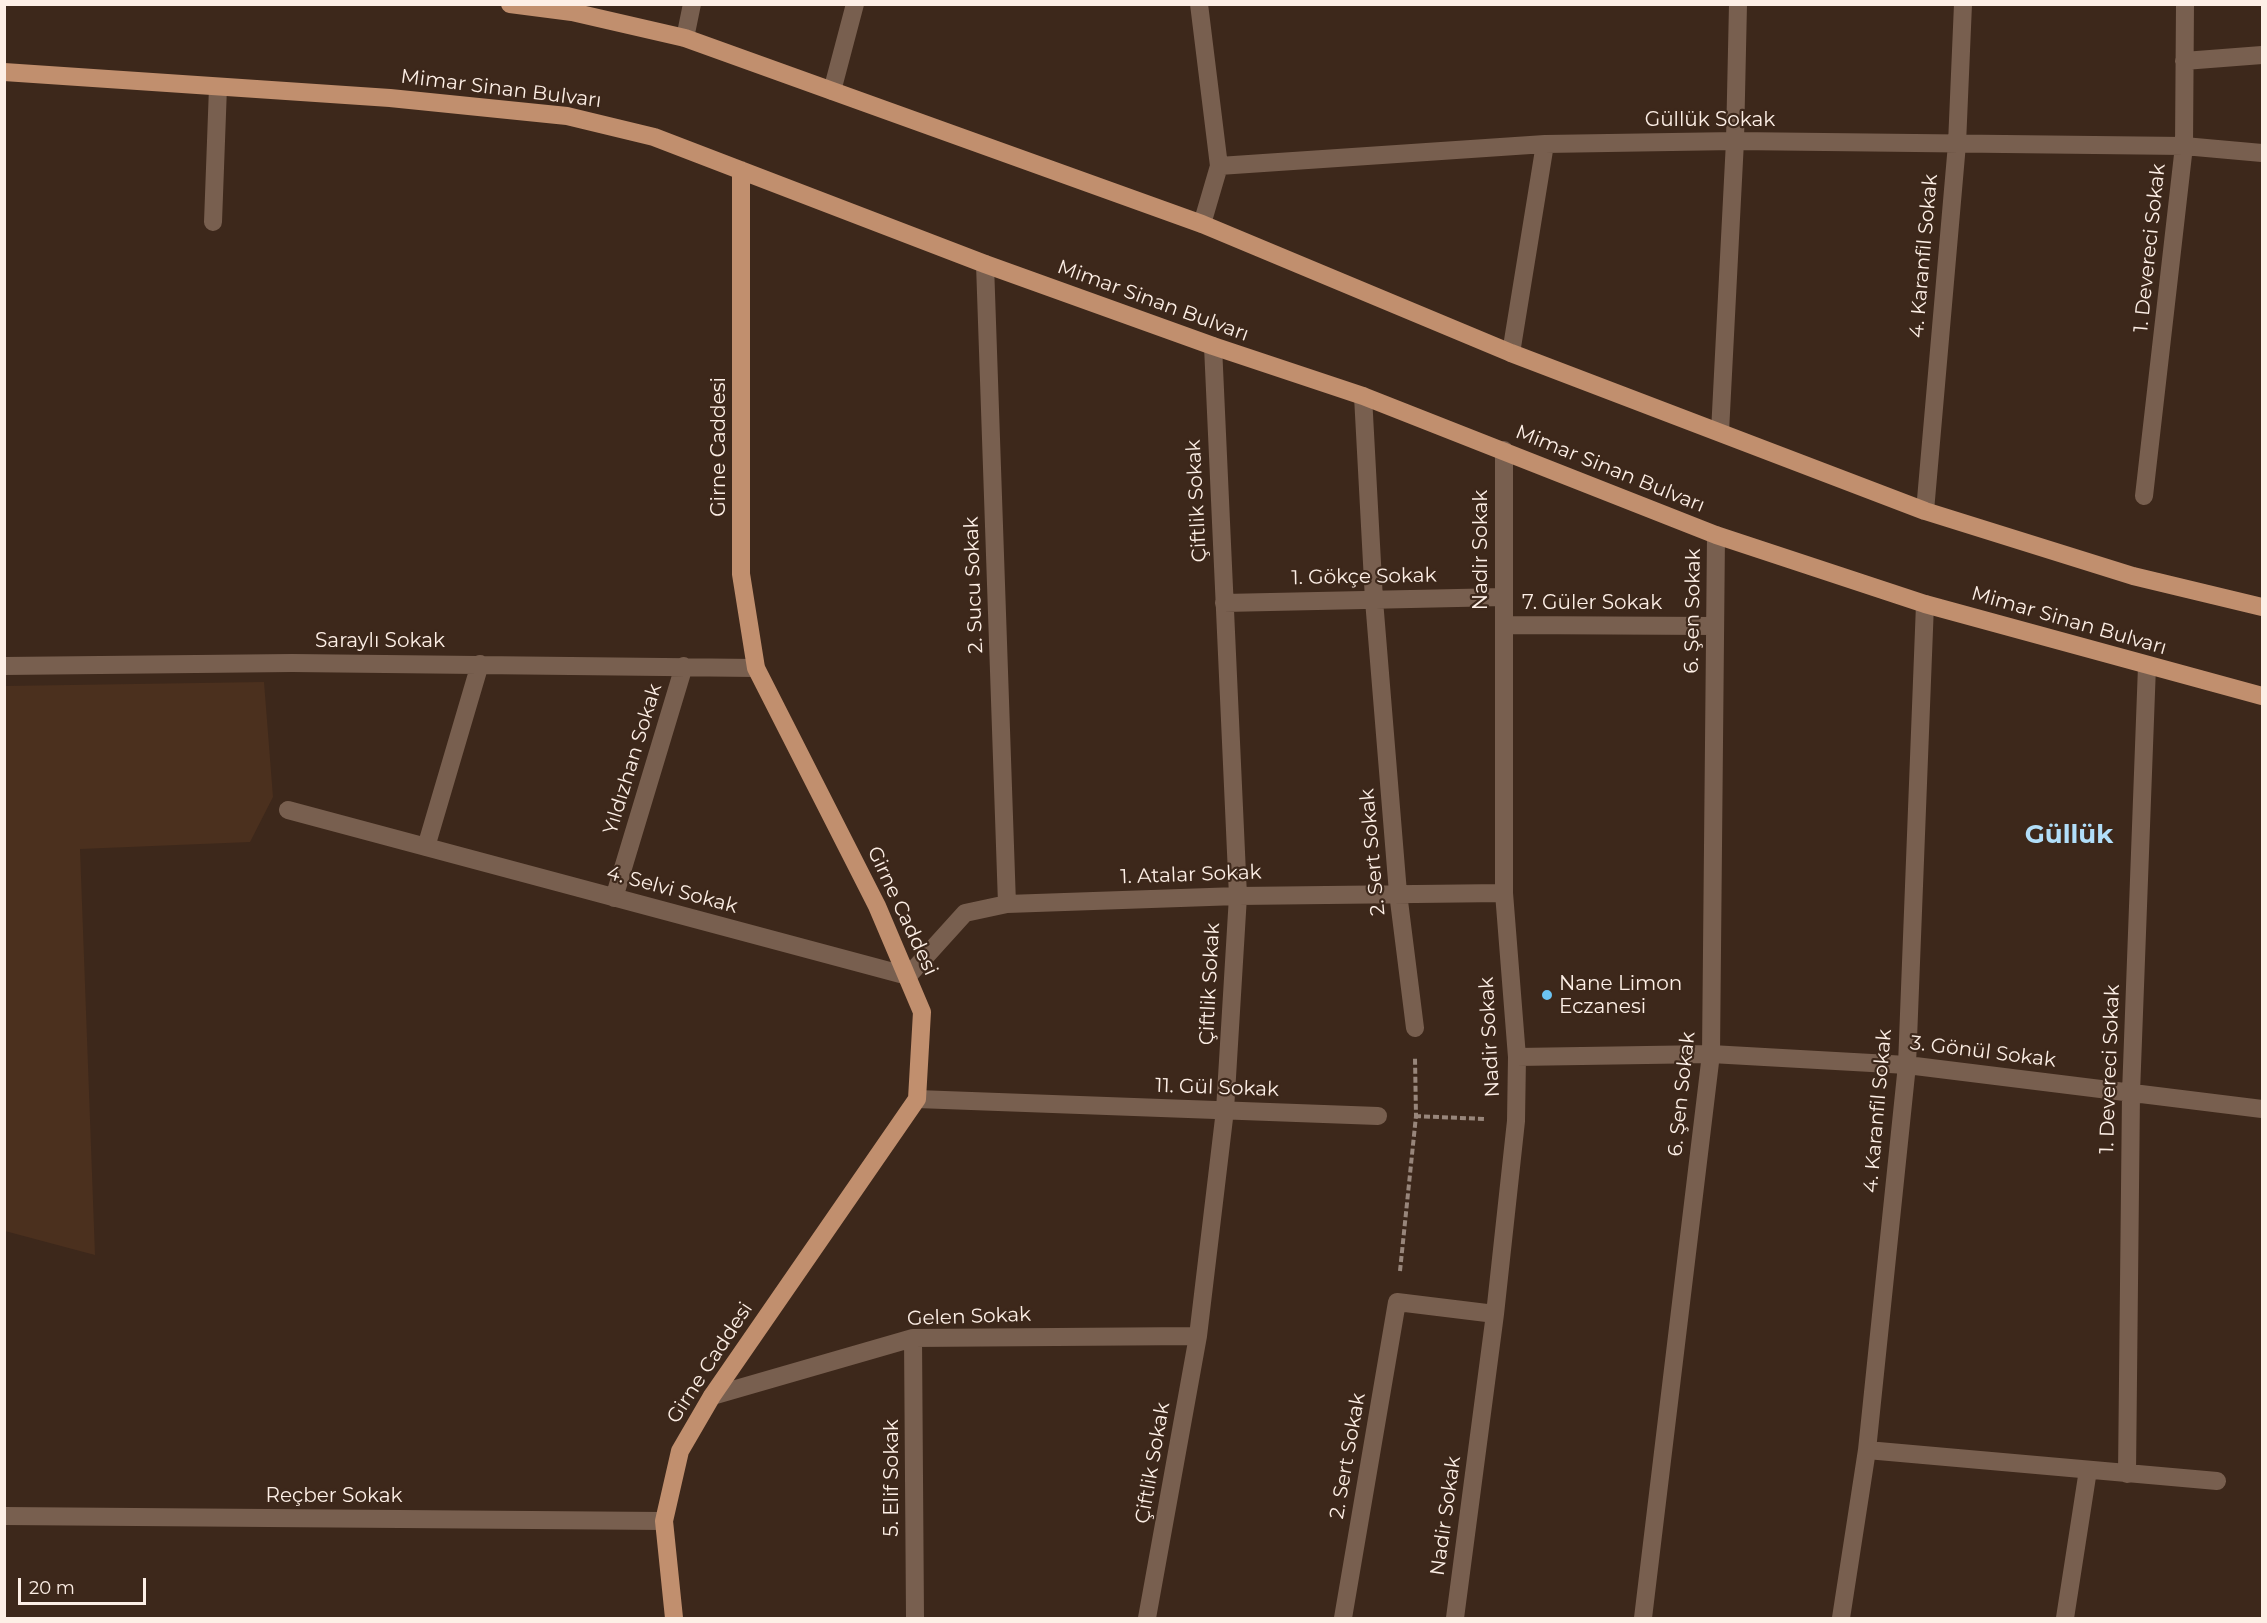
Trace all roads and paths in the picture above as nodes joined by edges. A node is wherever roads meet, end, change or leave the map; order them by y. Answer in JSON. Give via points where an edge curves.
{"nodes":[{"id":1,"x":510,"y":4,"type":"edge"},
{"id":2,"x":692,"y":4,"type":"edge"},
{"id":3,"x":855,"y":4,"type":"edge"},
{"id":4,"x":1199,"y":4,"type":"edge"},
{"id":5,"x":1738,"y":4,"type":"edge"},
{"id":6,"x":1963,"y":4,"type":"edge"},
{"id":7,"x":2185,"y":4,"type":"edge"},
{"id":8,"x":685,"y":38,"type":"junction"},
{"id":9,"x":2262,"y":55,"type":"edge"},
{"id":10,"x":2184,"y":61,"type":"junction"},
{"id":11,"x":4,"y":72,"type":"edge"},
{"id":12,"x":218,"y":87,"type":"junction"},
{"id":13,"x":832,"y":91,"type":"junction"},
{"id":14,"x":1735,"y":141,"type":"junction"},
{"id":15,"x":1545,"y":144,"type":"junction"},
{"id":16,"x":1957,"y":144,"type":"junction"},
{"id":17,"x":2184,"y":146,"type":"junction"},
{"id":18,"x":2262,"y":153,"type":"edge"},
{"id":19,"x":1219,"y":166,"type":"junction"},
{"id":20,"x":741,"y":170,"type":"junction"},
{"id":21,"x":213,"y":222,"type":"dead end"},
{"id":22,"x":1202,"y":224,"type":"junction"},
{"id":23,"x":985,"y":264,"type":"junction"},
{"id":24,"x":1213,"y":346,"type":"junction"},
{"id":25,"x":1511,"y":353,"type":"junction"},
{"id":26,"x":1363,"y":396,"type":"junction"},
{"id":27,"x":1720,"y":432,"type":"junction"},
{"id":28,"x":1504,"y":450,"type":"junction"},
{"id":29,"x":2144,"y":496,"type":"dead end"},
{"id":30,"x":1925,"y":511,"type":"junction"},
{"id":31,"x":1716,"y":536,"type":"junction"},
{"id":32,"x":1504,"y":597,"type":"junction"},
{"id":33,"x":1374,"y":600,"type":"junction"},
{"id":34,"x":1224,"y":603,"type":"junction"},
{"id":35,"x":1925,"y":604,"type":"junction"},
{"id":36,"x":2262,"y":607,"type":"edge"},
{"id":37,"x":1504,"y":625,"type":"junction"},
{"id":38,"x":1715,"y":626,"type":"junction"},
{"id":39,"x":480,"y":664,"type":"junction"},
{"id":40,"x":4,"y":666,"type":"edge"},
{"id":41,"x":684,"y":666,"type":"junction"},
{"id":42,"x":2147,"y":666,"type":"junction"},
{"id":43,"x":756,"y":668,"type":"junction"},
{"id":44,"x":2262,"y":696,"type":"edge"},
{"id":45,"x":288,"y":810,"type":"dead end"},
{"id":46,"x":426,"y":847,"type":"junction"},
{"id":47,"x":1504,"y":892,"type":"junction"},
{"id":48,"x":1398,"y":893,"type":"junction"},
{"id":49,"x":1238,"y":896,"type":"junction"},
{"id":50,"x":614,"y":898,"type":"junction"},
{"id":51,"x":1007,"y":903,"type":"junction"},
{"id":52,"x":908,"y":976,"type":"junction"},
{"id":53,"x":1414,"y":1028,"type":"joint"},
{"id":54,"x":1711,"y":1054,"type":"junction"},
{"id":55,"x":1517,"y":1057,"type":"junction"},
{"id":56,"x":1907,"y":1065,"type":"junction"},
{"id":57,"x":2131,"y":1093,"type":"junction"},
{"id":58,"x":917,"y":1099,"type":"junction"},
{"id":59,"x":2262,"y":1109,"type":"edge"},
{"id":60,"x":1225,"y":1110,"type":"junction"},
{"id":61,"x":1378,"y":1116,"type":"joint"},
{"id":62,"x":1416,"y":1116,"type":"junction"},
{"id":63,"x":1516,"y":1121,"type":"junction"},
{"id":64,"x":1397,"y":1302,"type":"junction"},
{"id":65,"x":1495,"y":1314,"type":"junction"},
{"id":66,"x":1198,"y":1336,"type":"junction"},
{"id":67,"x":914,"y":1338,"type":"junction"},
{"id":68,"x":712,"y":1396,"type":"junction"},
{"id":69,"x":1867,"y":1450,"type":"junction"},
{"id":70,"x":2088,"y":1470,"type":"junction"},
{"id":71,"x":2127,"y":1474,"type":"junction"},
{"id":72,"x":2217,"y":1480,"type":"dead end"},
{"id":73,"x":4,"y":1516,"type":"edge"},
{"id":74,"x":664,"y":1521,"type":"junction"},
{"id":75,"x":674,"y":1618,"type":"edge"},
{"id":76,"x":915,"y":1618,"type":"edge"},
{"id":77,"x":1147,"y":1618,"type":"edge"},
{"id":78,"x":1343,"y":1618,"type":"edge"},
{"id":79,"x":1455,"y":1618,"type":"edge"},
{"id":80,"x":1643,"y":1618,"type":"edge"},
{"id":81,"x":1841,"y":1618,"type":"edge"},
{"id":82,"x":2065,"y":1618,"type":"edge"}],
"edges":[{"from":1,"to":8,"type":"main road","via":[[572,12]]},
{"from":2,"to":8,"type":"street"},
{"from":3,"to":13,"type":"street"},
{"from":4,"to":19,"type":"street"},
{"from":5,"to":14,"type":"street"},
{"from":6,"to":16,"type":"street","name":"4. Karanfil Sokak"},
{"from":7,"to":10,"type":"street","name":"1. Devereci Sokak"},
{"from":8,"to":13,"type":"main road"},
{"from":9,"to":10,"type":"street"},
{"from":10,"to":17,"type":"street","name":"1. Devereci Sokak"},
{"from":11,"to":12,"type":"main road","name":"Mimar Sinan Bulvarı"},
{"from":12,"to":20,"type":"main road","name":"Mimar Sinan Bulvarı","via":[[390,98],[567,116],[654,137]]},
{"from":12,"to":21,"type":"street"},
{"from":13,"to":22,"type":"main road"},
{"from":14,"to":15,"type":"street","name":"Güllük Sokak"},
{"from":14,"to":16,"type":"street","name":"Güllük Sokak"},
{"from":14,"to":27,"type":"street"},
{"from":15,"to":19,"type":"street","name":"Güllük Sokak"},
{"from":15,"to":25,"type":"street"},
{"from":16,"to":17,"type":"street","name":"Güllük Sokak"},
{"from":16,"to":30,"type":"street","name":"4. Karanfil Sokak"},
{"from":17,"to":18,"type":"street","name":"Güllük Sokak"},
{"from":17,"to":29,"type":"street","name":"1. Devereci Sokak"},
{"from":19,"to":22,"type":"street"},
{"from":20,"to":23,"type":"main road","name":"Mimar Sinan Bulvarı"},
{"from":20,"to":43,"type":"main road","name":"Girne Caddesi","via":[[741,574]]},
{"from":22,"to":25,"type":"main road"},
{"from":23,"to":24,"type":"main road","name":"Mimar Sinan Bulvarı"},
{"from":23,"to":51,"type":"street","name":"2. Sucu Sokak"},
{"from":24,"to":26,"type":"main road","name":"Mimar Sinan Bulvarı"},
{"from":24,"to":34,"type":"street","name":"Çiftlik Sokak"},
{"from":25,"to":27,"type":"main road"},
{"from":26,"to":28,"type":"main road","name":"Mimar Sinan Bulvarı"},
{"from":26,"to":33,"type":"street","name":"2. Sert Sokak"},
{"from":27,"to":30,"type":"main road"},
{"from":28,"to":31,"type":"main road","name":"Mimar Sinan Bulvarı"},
{"from":28,"to":32,"type":"street","name":"Nadir Sokak"},
{"from":30,"to":36,"type":"main road","via":[[2133,576]]},
{"from":31,"to":35,"type":"main road","name":"Mimar Sinan Bulvarı"},
{"from":31,"to":38,"type":"street","name":"6. Şen Sokak"},
{"from":32,"to":33,"type":"street","name":"1. Gökçe Sokak"},
{"from":32,"to":37,"type":"street","name":"Nadir Sokak"},
{"from":33,"to":34,"type":"street","name":"1. Gökçe Sokak"},
{"from":33,"to":48,"type":"street","name":"2. Sert Sokak"},
{"from":34,"to":49,"type":"street","name":"Çiftlik Sokak"},
{"from":35,"to":42,"type":"main road","name":"Mimar Sinan Bulvarı"},
{"from":35,"to":56,"type":"street","name":"4. Karanfil Sokak"},
{"from":37,"to":38,"type":"street","name":"7. Güler Sokak"},
{"from":37,"to":47,"type":"street","name":"Nadir Sokak"},
{"from":38,"to":54,"type":"street","name":"6. Şen Sokak"},
{"from":39,"to":40,"type":"street","name":"Saraylı Sokak"},
{"from":39,"to":41,"type":"street","name":"Saraylı Sokak"},
{"from":39,"to":46,"type":"street"},
{"from":41,"to":43,"type":"street","name":"Saraylı Sokak"},
{"from":41,"to":50,"type":"street","name":"Yıldızhan Sokak"},
{"from":42,"to":44,"type":"main road","name":"Mimar Sinan Bulvarı"},
{"from":42,"to":57,"type":"street","name":"1. Devereci Sokak"},
{"from":43,"to":52,"type":"main road","name":"Girne Caddesi","via":[[877,906]]},
{"from":45,"to":46,"type":"street","name":"4. Selvi Sokak"},
{"from":46,"to":50,"type":"street","name":"4. Selvi Sokak"},
{"from":47,"to":48,"type":"street","name":"1. Atalar Sokak"},
{"from":47,"to":55,"type":"street","name":"Nadir Sokak"},
{"from":48,"to":49,"type":"street","name":"1. Atalar Sokak"},
{"from":48,"to":53,"type":"street","name":"2. Sert Sokak"},
{"from":49,"to":51,"type":"street","name":"1. Atalar Sokak"},
{"from":49,"to":60,"type":"street","name":"Çiftlik Sokak"},
{"from":50,"to":52,"type":"street","name":"4. Selvi Sokak"},
{"from":51,"to":52,"type":"street","name":"1. Atalar Sokak","via":[[965,913]]},
{"from":52,"to":58,"type":"main road","name":"Girne Caddesi","via":[[922,1012]]},
{"from":53,"to":62,"type":"path"},
{"from":54,"to":55,"type":"street","name":"3. Gönül Sokak"},
{"from":54,"to":56,"type":"street","name":"3. Gönül Sokak"},
{"from":54,"to":80,"type":"street","name":"6. Şen Sokak"},
{"from":55,"to":63,"type":"street","name":"Nadir Sokak"},
{"from":56,"to":57,"type":"street","name":"3. Gönül Sokak"},
{"from":56,"to":69,"type":"street","name":"4. Karanfil Sokak"},
{"from":57,"to":59,"type":"street","name":"3. Gönül Sokak"},
{"from":57,"to":71,"type":"street","name":"1. Devereci Sokak"},
{"from":58,"to":60,"type":"street","name":"11. Gül Sokak"},
{"from":58,"to":68,"type":"main road","name":"Girne Caddesi"},
{"from":60,"to":61,"type":"street","name":"11. Gül Sokak"},
{"from":60,"to":66,"type":"street","name":"Çiftlik Sokak"},
{"from":61,"to":62,"type":"path"},
{"from":62,"to":63,"type":"path"},
{"from":62,"to":64,"type":"path"},
{"from":63,"to":65,"type":"street","name":"Nadir Sokak"},
{"from":64,"to":65,"type":"street"},
{"from":64,"to":78,"type":"street","name":"2. Sert Sokak"},
{"from":65,"to":79,"type":"street","name":"Nadir Sokak"},
{"from":66,"to":67,"type":"street","name":"Gelen Sokak"},
{"from":66,"to":77,"type":"street","name":"Çiftlik Sokak"},
{"from":67,"to":68,"type":"street","name":"Gelen Sokak"},
{"from":67,"to":76,"type":"street","name":"5. Elif Sokak"},
{"from":68,"to":74,"type":"main road","name":"Girne Caddesi","via":[[680,1451]]},
{"from":69,"to":70,"type":"street"},
{"from":69,"to":81,"type":"street","name":"4. Karanfil Sokak"},
{"from":70,"to":71,"type":"street"},
{"from":70,"to":82,"type":"street"},
{"from":71,"to":72,"type":"street"},
{"from":73,"to":74,"type":"street","name":"Reçber Sokak"},
{"from":74,"to":75,"type":"main road","name":"Girne Caddesi"}]}
